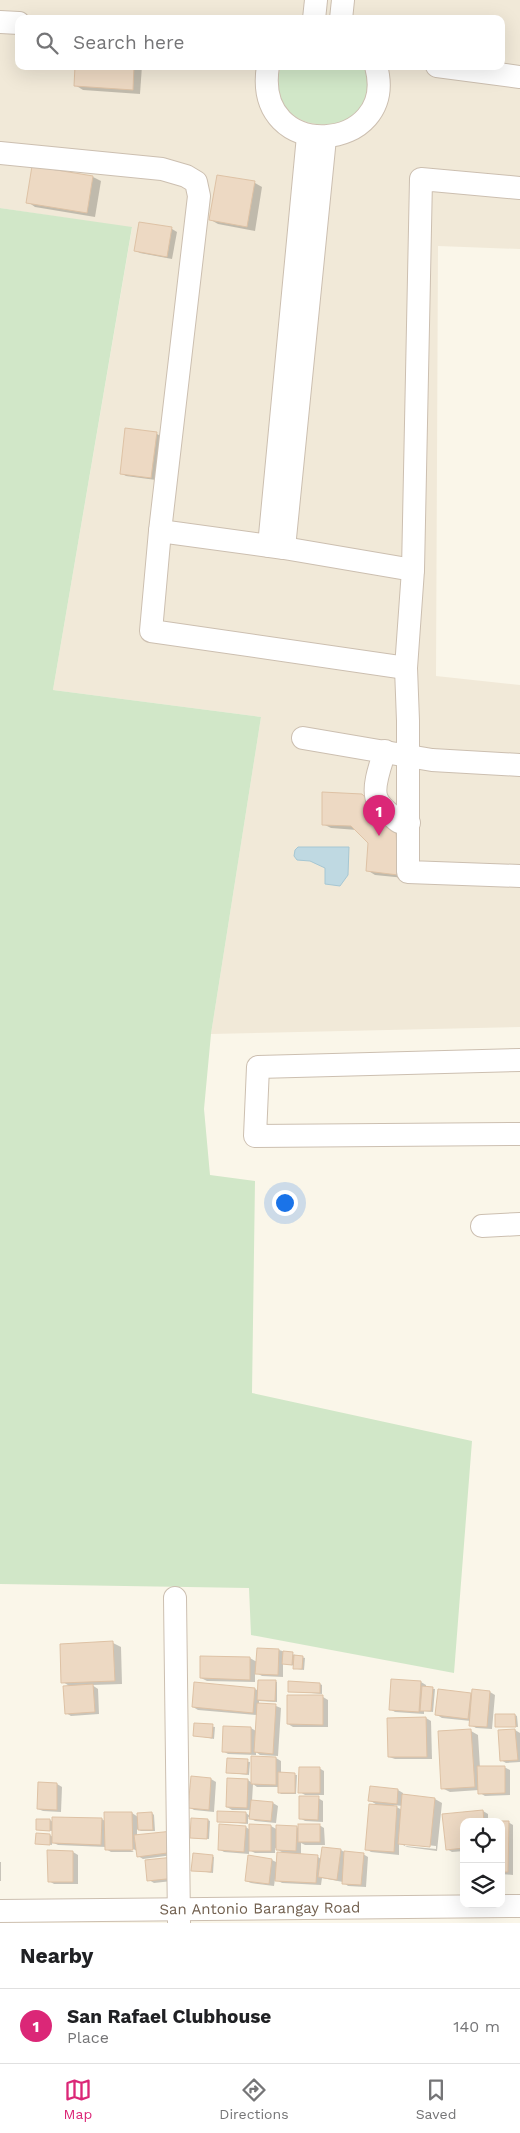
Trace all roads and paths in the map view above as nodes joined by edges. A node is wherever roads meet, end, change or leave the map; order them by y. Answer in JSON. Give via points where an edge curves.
{"nodes":[{"id":1,"x":316,"y":0,"type":"edge"},
{"id":2,"x":343,"y":0,"type":"edge"},
{"id":3,"x":314,"y":15,"type":"edge"},
{"id":4,"x":341,"y":15,"type":"edge"},
{"id":5,"x":0,"y":22,"type":"edge"},
{"id":6,"x":15,"y":23,"type":"edge"},
{"id":7,"x":268,"y":70,"type":"edge"},
{"id":8,"x":377,"y":70,"type":"edge"},
{"id":9,"x":467,"y":70,"type":"edge"},
{"id":10,"x":520,"y":77,"type":"edge"},
{"id":11,"x":316,"y":137,"type":"junction"},
{"id":12,"x":0,"y":153,"type":"edge"},
{"id":13,"x":520,"y":188,"type":"edge"},
{"id":14,"x":160,"y":531,"type":"junction"},
{"id":15,"x":276,"y":547,"type":"junction"},
{"id":16,"x":413,"y":570,"type":"junction"},
{"id":17,"x":406,"y":668,"type":"junction"},
{"id":18,"x":302,"y":738,"type":"dead end"},
{"id":19,"x":385,"y":751,"type":"junction"},
{"id":20,"x":408,"y":756,"type":"junction"},
{"id":21,"x":520,"y":765,"type":"edge"},
{"id":22,"x":409,"y":823,"type":"junction"},
{"id":23,"x":520,"y":876,"type":"edge"},
{"id":24,"x":520,"y":1060,"type":"edge"},
{"id":25,"x":520,"y":1134,"type":"edge"},
{"id":26,"x":520,"y":1224,"type":"edge"},
{"id":27,"x":482,"y":1226,"type":"dead end"},
{"id":28,"x":174,"y":1598,"type":"dead end"},
{"id":29,"x":520,"y":1906,"type":"edge"},
{"id":30,"x":0,"y":1911,"type":"edge"},
{"id":31,"x":179,"y":1915,"type":"edge"}],
"edges":[{"from":1,"to":3,"type":"street"},
{"from":2,"to":4,"type":"street"},
{"from":5,"to":6,"type":"street"},
{"from":7,"to":11,"type":"street","via":[[266,84],[270,101],[279,117],[292,128]]},
{"from":8,"to":11,"type":"street","via":[[378,94],[371,111],[359,125],[343,134]]},
{"from":9,"to":10,"type":"street"},
{"from":11,"to":15,"type":"street"},
{"from":12,"to":14,"type":"street","via":[[162,169],[196,182],[199,196]]},
{"from":13,"to":16,"type":"street","via":[[421,179]]},
{"from":14,"to":15,"type":"street"},
{"from":14,"to":17,"type":"street","via":[[151,631]]},
{"from":15,"to":16,"type":"street"},
{"from":16,"to":17,"type":"street"},
{"from":17,"to":20,"type":"street"},
{"from":18,"to":19,"type":"street"},
{"from":19,"to":20,"type":"street"},
{"from":19,"to":22,"type":"street","via":[[375,795],[397,821]]},
{"from":20,"to":21,"type":"street"},
{"from":20,"to":22,"type":"street"},
{"from":22,"to":23,"type":"street","via":[[408,872]]},
{"from":24,"to":25,"type":"street","via":[[258,1066],[255,1136]]},
{"from":26,"to":27,"type":"street"},
{"from":28,"to":31,"type":"street"},
{"from":29,"to":31,"type":"street","name":"San Antonio Barangay Road"},
{"from":30,"to":31,"type":"street","name":"San Antonio Barangay Road"}]}
